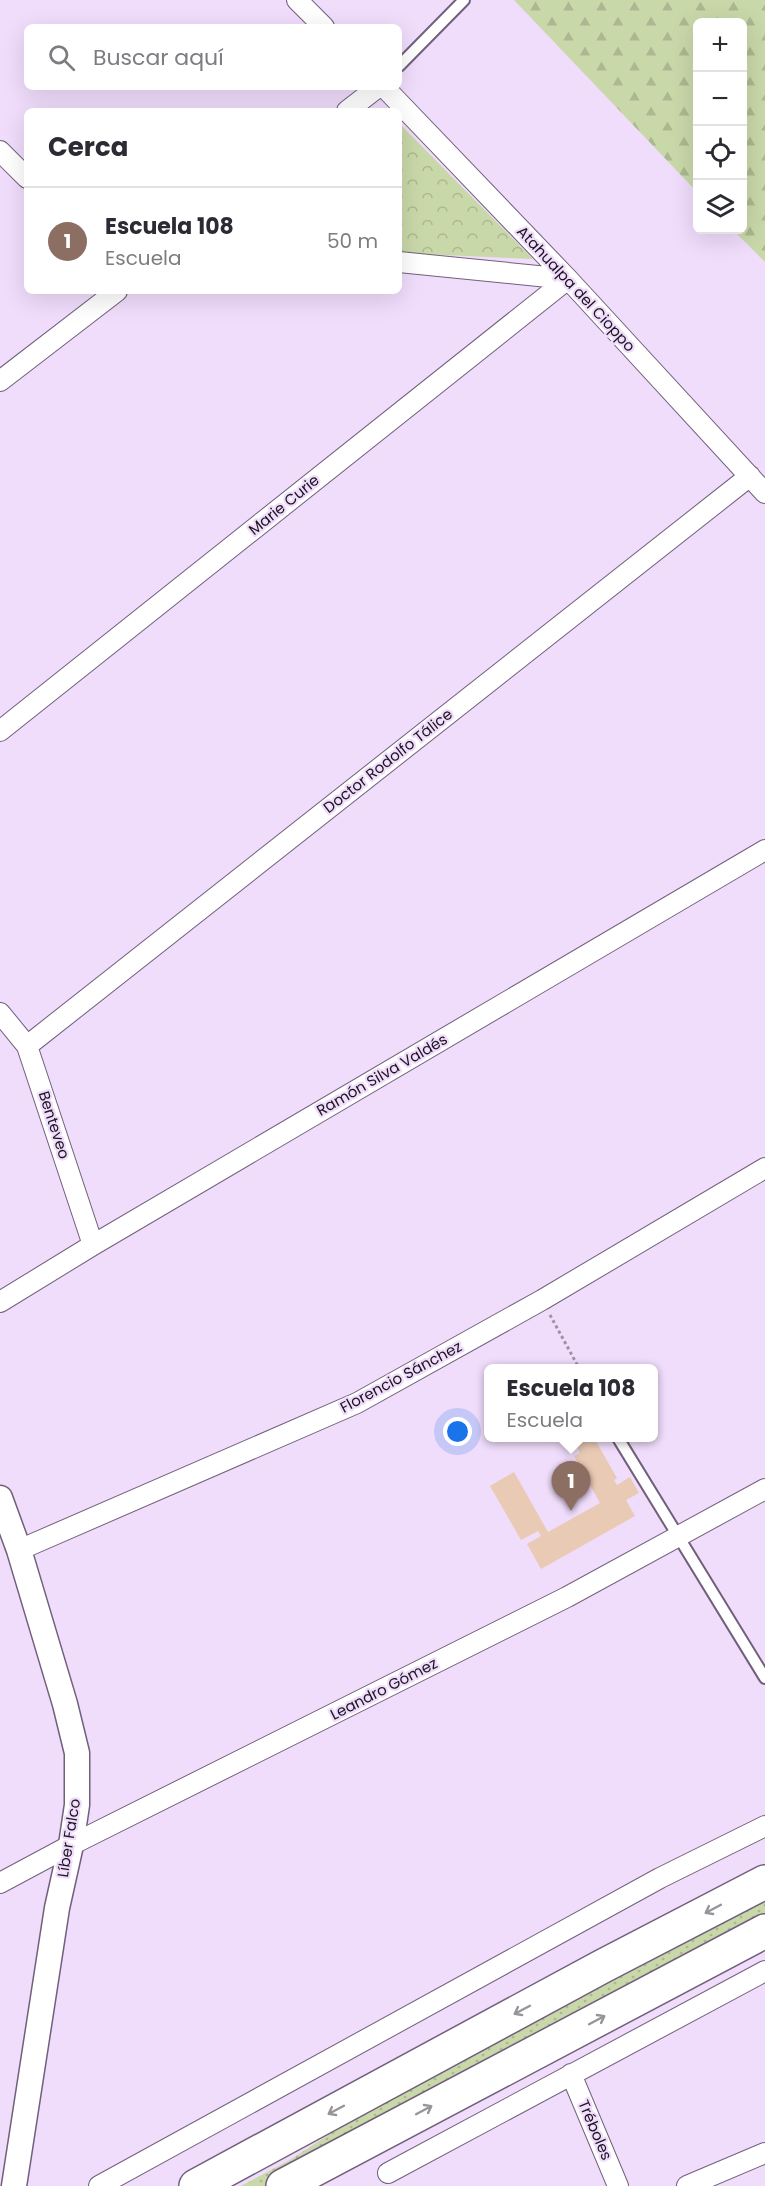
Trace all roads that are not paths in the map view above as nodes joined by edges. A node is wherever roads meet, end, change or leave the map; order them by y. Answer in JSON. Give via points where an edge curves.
{"nodes":[{"id":1,"x":297,"y":0,"type":"edge"},
{"id":2,"x":465,"y":0,"type":"edge"},
{"id":3,"x":321,"y":24,"type":"edge"},
{"id":4,"x":402,"y":63,"type":"edge"},
{"id":5,"x":374,"y":90,"type":"edge"},
{"id":6,"x":387,"y":90,"type":"edge"},
{"id":7,"x":351,"y":108,"type":"edge"},
{"id":8,"x":0,"y":151,"type":"edge"},
{"id":9,"x":24,"y":175,"type":"edge"},
{"id":10,"x":402,"y":262,"type":"edge"},
{"id":11,"x":568,"y":279,"type":"junction"},
{"id":12,"x":113,"y":294,"type":"edge"},
{"id":13,"x":0,"y":381,"type":"edge"},
{"id":14,"x":750,"y":476,"type":"junction"},
{"id":15,"x":765,"y":493,"type":"edge"},
{"id":16,"x":0,"y":731,"type":"edge"},
{"id":17,"x":765,"y":850,"type":"edge"},
{"id":18,"x":0,"y":1013,"type":"edge"},
{"id":19,"x":27,"y":1046,"type":"junction"},
{"id":20,"x":765,"y":1168,"type":"edge"},
{"id":21,"x":93,"y":1245,"type":"junction"},
{"id":22,"x":0,"y":1302,"type":"edge"},
{"id":23,"x":621,"y":1442,"type":"edge"},
{"id":24,"x":765,"y":1489,"type":"edge"},
{"id":25,"x":0,"y":1498,"type":"edge"},
{"id":26,"x":680,"y":1537,"type":"junction"},
{"id":27,"x":19,"y":1550,"type":"junction"},
{"id":28,"x":765,"y":1678,"type":"edge"},
{"id":29,"x":765,"y":1826,"type":"edge"},
{"id":30,"x":71,"y":1845,"type":"junction"},
{"id":31,"x":765,"y":1882,"type":"edge"},
{"id":32,"x":0,"y":1883,"type":"edge"},
{"id":33,"x":765,"y":1931,"type":"edge"},
{"id":34,"x":765,"y":1971,"type":"edge"},
{"id":35,"x":572,"y":2074,"type":"junction"},
{"id":36,"x":765,"y":2152,"type":"edge"},
{"id":37,"x":388,"y":2173,"type":"dead end"},
{"id":38,"x":14,"y":2186,"type":"edge"},
{"id":39,"x":99,"y":2186,"type":"edge"},
{"id":40,"x":196,"y":2186,"type":"edge"},
{"id":41,"x":283,"y":2186,"type":"edge"},
{"id":42,"x":618,"y":2186,"type":"edge"},
{"id":43,"x":687,"y":2186,"type":"edge"}],
"edges":[{"from":1,"to":3,"type":"street"},
{"from":2,"to":4,"type":"lane"},
{"from":5,"to":7,"type":"street"},
{"from":6,"to":11,"type":"street","name":"Atahualpa del Cioppo"},
{"from":8,"to":9,"type":"street"},
{"from":10,"to":11,"type":"street"},
{"from":11,"to":14,"type":"street","name":"Atahualpa del Cioppo"},
{"from":11,"to":16,"type":"street","name":"Marie Curie"},
{"from":12,"to":13,"type":"street"},
{"from":14,"to":15,"type":"street","name":"Atahualpa del Cioppo"},
{"from":14,"to":19,"type":"street","name":"Doctor Rodolfo Tálice"},
{"from":17,"to":21,"type":"street","name":"Ramón Silva Valdés"},
{"from":18,"to":19,"type":"street","name":"Benteveo"},
{"from":19,"to":21,"type":"street","name":"Benteveo"},
{"from":20,"to":27,"type":"street","name":"Florencio Sánchez","via":[[542,1300],[357,1403]]},
{"from":21,"to":22,"type":"street","name":"Ramón Silva Valdés"},
{"from":23,"to":26,"type":"lane"},
{"from":24,"to":26,"type":"street","name":"Leandro Gómez"},
{"from":25,"to":27,"type":"street","name":"Líber Falco"},
{"from":26,"to":28,"type":"lane"},
{"from":26,"to":30,"type":"street","name":"Leandro Gómez"},
{"from":27,"to":30,"type":"street","name":"Líber Falco","via":[[77,1753],[77,1805]]},
{"from":29,"to":39,"type":"street","via":[[660,1878]]},
{"from":30,"to":32,"type":"street","name":"Leandro Gómez"},
{"from":30,"to":38,"type":"street","name":"Líber Falco","via":[[57,1908]]},
{"from":31,"to":40,"type":"highway","one_way":true},
{"from":41,"to":33,"type":"highway","one_way":true},
{"from":34,"to":35,"type":"street"},
{"from":35,"to":37,"type":"street"},
{"from":35,"to":42,"type":"street","name":"Tréboles"},
{"from":36,"to":43,"type":"street"}]}
